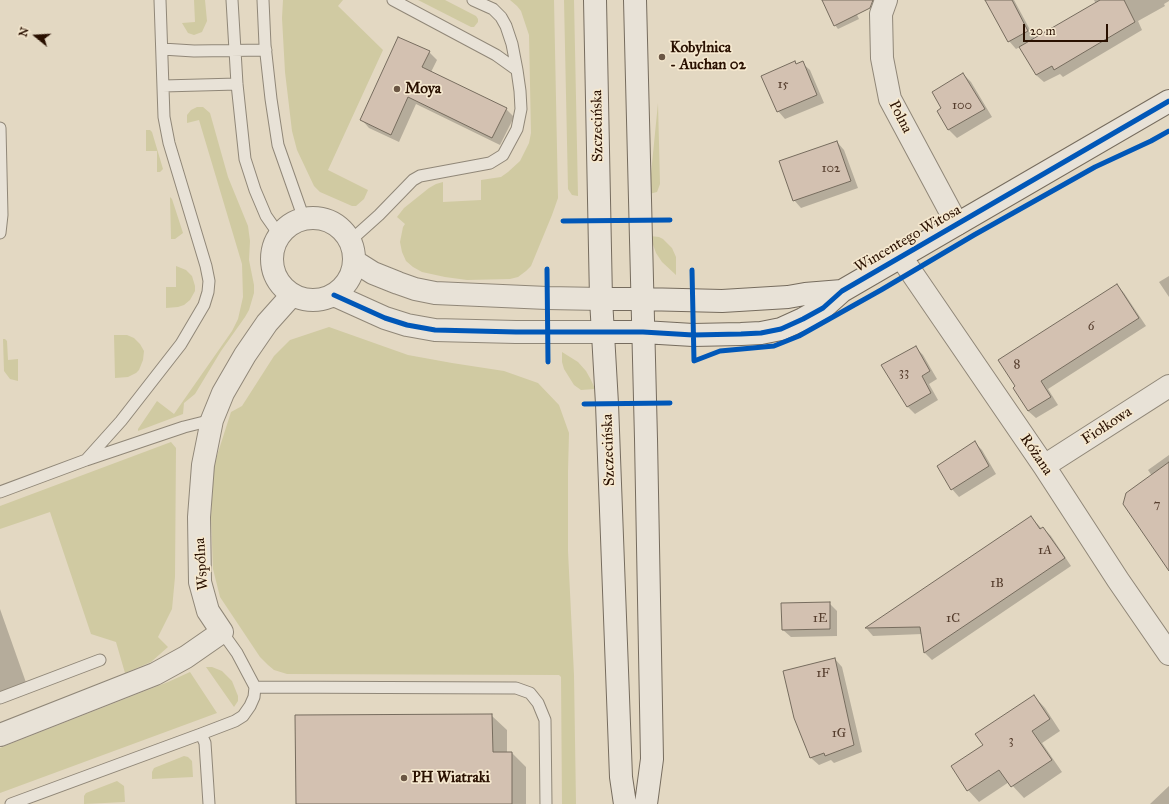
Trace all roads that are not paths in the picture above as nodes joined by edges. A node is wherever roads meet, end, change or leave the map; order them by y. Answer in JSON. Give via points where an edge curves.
{"nodes":[{"id":1,"x":160,"y":0,"type":"edge"},
{"id":2,"x":232,"y":0,"type":"edge"},
{"id":3,"x":263,"y":0,"type":"edge"},
{"id":4,"x":393,"y":0,"type":"edge"},
{"id":5,"x":473,"y":0,"type":"edge"},
{"id":6,"x":595,"y":0,"type":"edge"},
{"id":7,"x":635,"y":0,"type":"edge"},
{"id":8,"x":886,"y":0,"type":"edge"},
{"id":9,"x":162,"y":49,"type":"junction"},
{"id":10,"x":266,"y":50,"type":"junction"},
{"id":11,"x":234,"y":51,"type":"junction"},
{"id":12,"x":517,"y":70,"type":"junction"},
{"id":13,"x":237,"y":84,"type":"junction"},
{"id":14,"x":163,"y":86,"type":"junction"},
{"id":15,"x":1169,"y":101,"type":"edge"},
{"id":16,"x":0,"y":128,"type":"edge"},
{"id":17,"x":304,"y":219,"type":"junction"},
{"id":18,"x":957,"y":224,"type":"junction"},
{"id":19,"x":0,"y":233,"type":"edge"},
{"id":20,"x":280,"y":236,"type":"junction"},
{"id":21,"x":352,"y":251,"type":"junction"},
{"id":22,"x":901,"y":257,"type":"junction"},
{"id":23,"x":842,"y":290,"type":"junction"},
{"id":24,"x":292,"y":295,"type":"junction"},
{"id":25,"x":334,"y":295,"type":"junction"},
{"id":26,"x":602,"y":299,"type":"junction"},
{"id":27,"x":642,"y":299,"type":"junction"},
{"id":28,"x":603,"y":332,"type":"junction"},
{"id":29,"x":642,"y":332,"type":"junction"},
{"id":30,"x":1169,"y":386,"type":"edge"},
{"id":31,"x":212,"y":420,"type":"junction"},
{"id":32,"x":86,"y":460,"type":"junction"},
{"id":33,"x":1044,"y":466,"type":"junction"},
{"id":34,"x":0,"y":492,"type":"edge"},
{"id":35,"x":222,"y":632,"type":"junction"},
{"id":36,"x":1169,"y":654,"type":"edge"},
{"id":37,"x":100,"y":660,"type":"dead end"},
{"id":38,"x":255,"y":687,"type":"junction"},
{"id":39,"x":0,"y":698,"type":"edge"},
{"id":40,"x":0,"y":734,"type":"edge"},
{"id":41,"x":201,"y":734,"type":"junction"},
{"id":42,"x":11,"y":804,"type":"edge"},
{"id":43,"x":209,"y":804,"type":"edge"},
{"id":44,"x":546,"y":804,"type":"edge"},
{"id":45,"x":625,"y":804,"type":"edge"},
{"id":46,"x":646,"y":804,"type":"edge"}],
"edges":[{"from":1,"to":9,"type":"lane"},
{"from":2,"to":11,"type":"lane"},
{"from":3,"to":10,"type":"lane"},
{"from":4,"to":12,"type":"lane","via":[[496,55]]},
{"from":5,"to":12,"type":"lane","via":[[493,9],[501,17],[512,44]]},
{"from":6,"to":26,"type":"street","name":"Szczecińska"},
{"from":7,"to":27,"type":"street"},
{"from":8,"to":18,"type":"street","name":"Polna","via":[[881,14],[882,58],[890,99]]},
{"from":9,"to":11,"type":"lane"},
{"from":9,"to":14,"type":"lane"},
{"from":10,"to":11,"type":"lane"},
{"from":10,"to":17,"type":"lane","via":[[270,99],[278,145]]},
{"from":11,"to":13,"type":"lane"},
{"from":12,"to":21,"type":"lane","via":[[521,109],[517,129],[503,155],[490,163],[420,176],[379,215]]},
{"from":13,"to":14,"type":"lane"},
{"from":13,"to":20,"type":"lane","via":[[245,159],[266,216]]},
{"from":14,"to":32,"type":"lane","via":[[164,117],[169,143],[206,266],[208,292],[204,305],[181,344],[121,421]]},
{"from":15,"to":18,"type":"street","name":"Wincentego Witosa"},
{"from":16,"to":19,"type":"lane"},
{"from":17,"to":20,"type":"street","via":[[286,228]]},
{"from":17,"to":21,"type":"street","via":[[318,218],[331,222],[343,230]]},
{"from":18,"to":22,"type":"street","name":"Wincentego Witosa"},
{"from":20,"to":24,"type":"street","via":[[274,248],[272,261],[278,280]]},
{"from":21,"to":25,"type":"street","via":[[352,274]]},
{"from":21,"to":26,"type":"street","name":"Wincentego Witosa","via":[[373,273],[415,289],[435,293]]},
{"from":22,"to":23,"type":"street","name":"Wincentego Witosa"},
{"from":22,"to":33,"type":"street","name":"Różana"},
{"from":23,"to":27,"type":"street","name":"Wincentego Witosa","via":[[788,298],[722,301]]},
{"from":23,"to":29,"type":"street","name":"Wincentego Witosa","via":[[823,308],[781,329],[741,334]]},
{"from":24,"to":25,"type":"street","via":[[313,300]]},
{"from":24,"to":31,"type":"street","name":"Wspólna","via":[[245,355],[223,393]]},
{"from":25,"to":28,"type":"street","name":"Wincentego Witosa","via":[[385,318],[434,330]]},
{"from":26,"to":27,"type":"street","name":"Wincentego Witosa"},
{"from":26,"to":28,"type":"street","name":"Szczecińska"},
{"from":27,"to":29,"type":"street"},
{"from":28,"to":29,"type":"street","name":"Wincentego Witosa"},
{"from":28,"to":45,"type":"street","name":"Szczecińska"},
{"from":29,"to":46,"type":"street","via":[[652,759]]},
{"from":30,"to":33,"type":"street","name":"Fiołkowa"},
{"from":31,"to":32,"type":"lane"},
{"from":31,"to":35,"type":"street","name":"Wspólna","via":[[201,487],[200,582],[208,611]]},
{"from":32,"to":34,"type":"lane"},
{"from":33,"to":36,"type":"street","name":"Różana"},
{"from":35,"to":38,"type":"lane","via":[[237,653]]},
{"from":35,"to":40,"type":"street","via":[[186,657],[155,674]]},
{"from":37,"to":39,"type":"lane"},
{"from":38,"to":41,"type":"lane","via":[[254,697],[243,716]]},
{"from":38,"to":44,"type":"lane","via":[[516,688],[530,693],[538,703],[544,720]]},
{"from":41,"to":42,"type":"lane"},
{"from":41,"to":43,"type":"lane","via":[[205,743]]}]}
